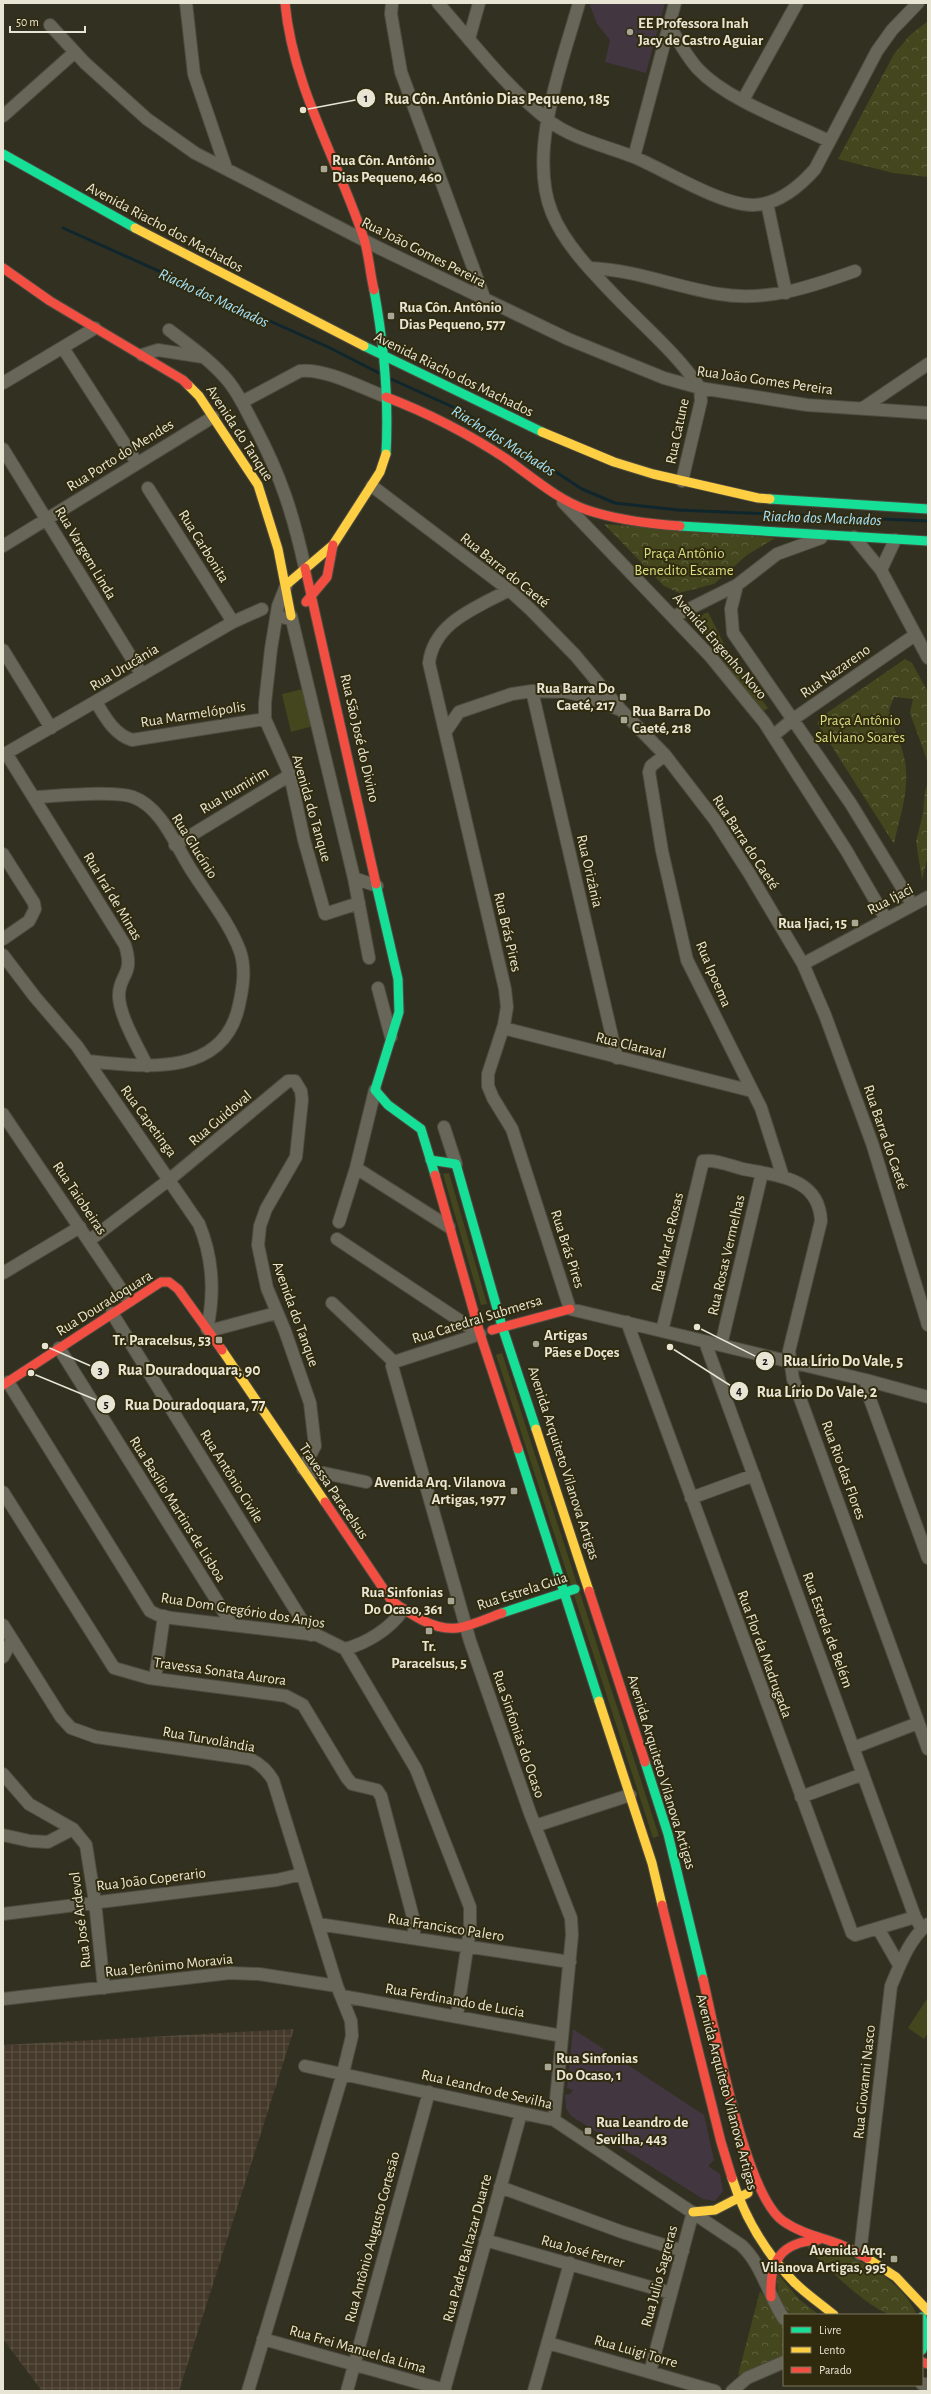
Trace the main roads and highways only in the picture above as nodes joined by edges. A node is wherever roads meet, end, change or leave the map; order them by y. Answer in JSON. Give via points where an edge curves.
{"nodes":[{"id":1,"x":285,"y":3,"type":"edge"},
{"id":2,"x":3,"y":154,"type":"edge"},
{"id":3,"x":3,"y":268,"type":"edge"},
{"id":4,"x":382,"y":354,"type":"junction"},
{"id":5,"x":386,"y":394,"type":"junction"},
{"id":6,"x":928,"y":509,"type":"edge"},
{"id":7,"x":928,"y":541,"type":"edge"},
{"id":8,"x":333,"y":545,"type":"junction"},
{"id":9,"x":305,"y":568,"type":"junction"},
{"id":10,"x":286,"y":585,"type":"junction"},
{"id":11,"x":312,"y":597,"type":"junction"},
{"id":12,"x":421,"y":1129,"type":"joint"},
{"id":13,"x":430,"y":1160,"type":"junction"},
{"id":14,"x":570,"y":1309,"type":"road end"},
{"id":15,"x":502,"y":1326,"type":"junction"},
{"id":16,"x":208,"y":1330,"type":"joint"},
{"id":17,"x":480,"y":1334,"type":"junction"},
{"id":18,"x":5,"y":1383,"type":"edge"},
{"id":19,"x":586,"y":1585,"type":"junction"},
{"id":20,"x":564,"y":1592,"type":"junction"},
{"id":21,"x":466,"y":1625,"type":"joint"},
{"id":22,"x":738,"y":2197,"type":"junction"},
{"id":23,"x":765,"y":2200,"type":"junction"},
{"id":24,"x":693,"y":2212,"type":"road end"},
{"id":25,"x":824,"y":2240,"type":"junction"},
{"id":26,"x":775,"y":2262,"type":"junction"},
{"id":27,"x":913,"y":2295,"type":"junction"},
{"id":28,"x":771,"y":2297,"type":"road end"},
{"id":29,"x":928,"y":2311,"type":"edge"},
{"id":30,"x":833,"y":2314,"type":"edge"},
{"id":31,"x":921,"y":2314,"type":"edge"},
{"id":32,"x":923,"y":2322,"type":"edge"},
{"id":33,"x":923,"y":2347,"type":"edge"}],
"edges":[{"from":1,"to":4,"type":"main road","via":[[288,35],[306,95],[364,240],[377,303]]},
{"from":2,"to":4,"type":"main road","name":"Avenida Riacho dos Machados","via":[[153,238]]},
{"from":3,"to":10,"type":"main road","name":"Avenida do Tanque","via":[[50,301],[182,380],[199,396],[258,485],[272,526]]},
{"from":4,"to":5,"type":"main road"},
{"from":4,"to":6,"type":"main road","name":"Avenida Riacho dos Machados","via":[[525,425],[614,462],[758,498]]},
{"from":5,"to":7,"type":"main road","name":"Avenida Engenho Novo","via":[[453,427],[504,458],[558,496],[587,510],[654,524]]},
{"from":5,"to":8,"type":"main road","via":[[386,455],[372,486]]},
{"from":8,"to":9,"type":"main road"},
{"from":8,"to":11,"type":"main road","via":[[327,577]]},
{"from":9,"to":10,"type":"main road"},
{"from":9,"to":11,"type":"main road","name":"Rua São José do Divino"},
{"from":10,"to":11,"type":"main road","via":[[292,616]]},
{"from":11,"to":12,"type":"main road","name":"Rua São José do Divino","via":[[398,979],[400,1004],[375,1090],[388,1105]]},
{"from":12,"to":13,"type":"main road","name":"Avenida Arquiteto Vilanova Artigas"},
{"from":13,"to":15,"type":"main road","name":"Avenida Arquiteto Vilanova Artigas","via":[[456,1164]]},
{"from":13,"to":17,"type":"main road","name":"Avenida Arquiteto Vilanova Artigas"},
{"from":14,"to":15,"type":"main road","name":"Rua Catedral Submersa"},
{"from":15,"to":17,"type":"main road","name":"Rua Catedral Submersa"},
{"from":15,"to":19,"type":"main road","name":"Avenida Arquiteto Vilanova Artigas"},
{"from":16,"to":18,"type":"main road","name":"Rua Douradoquara","via":[[178,1289],[169,1282],[161,1282]]},
{"from":16,"to":21,"type":"main road","name":"Travessa Paracelsus","via":[[392,1600],[403,1610],[448,1627]]},
{"from":17,"to":20,"type":"main road","name":"Avenida Arquiteto Vilanova Artigas"},
{"from":19,"to":20,"type":"main road","name":"Rua Estrela Guia"},
{"from":19,"to":23,"type":"main road","name":"Avenida Arquiteto Vilanova Artigas","via":[[668,1834],[738,2125]]},
{"from":20,"to":21,"type":"main road","name":"Rua Estrela Guia"},
{"from":20,"to":22,"type":"main road","name":"Avenida Arquiteto Vilanova Artigas","via":[[652,1863],[721,2142]]},
{"from":22,"to":23,"type":"main road","via":[[752,2193]]},
{"from":22,"to":24,"type":"main road","via":[[715,2210]]},
{"from":22,"to":26,"type":"main road","name":"Avenida Arquiteto Vilanova Artigas"},
{"from":23,"to":25,"type":"main road","name":"Avenida Arquiteto Vilanova Artigas","via":[[773,2212],[784,2221],[802,2232]]},
{"from":25,"to":26,"type":"main road","via":[[793,2243]]},
{"from":25,"to":27,"type":"main road","name":"Avenida Arquiteto Vilanova Artigas","via":[[860,2254],[896,2277]]},
{"from":26,"to":28,"type":"main road","via":[[769,2284]]},
{"from":26,"to":30,"type":"main road","name":"Avenida Arquiteto Vilanova Artigas","via":[[795,2283]]},
{"from":27,"to":29,"type":"main road","name":"Avenida Arquiteto Vilanova Artigas"},
{"from":27,"to":31,"type":"main road"},
{"from":32,"to":33,"type":"main road","via":[[926,2338]]}]}
